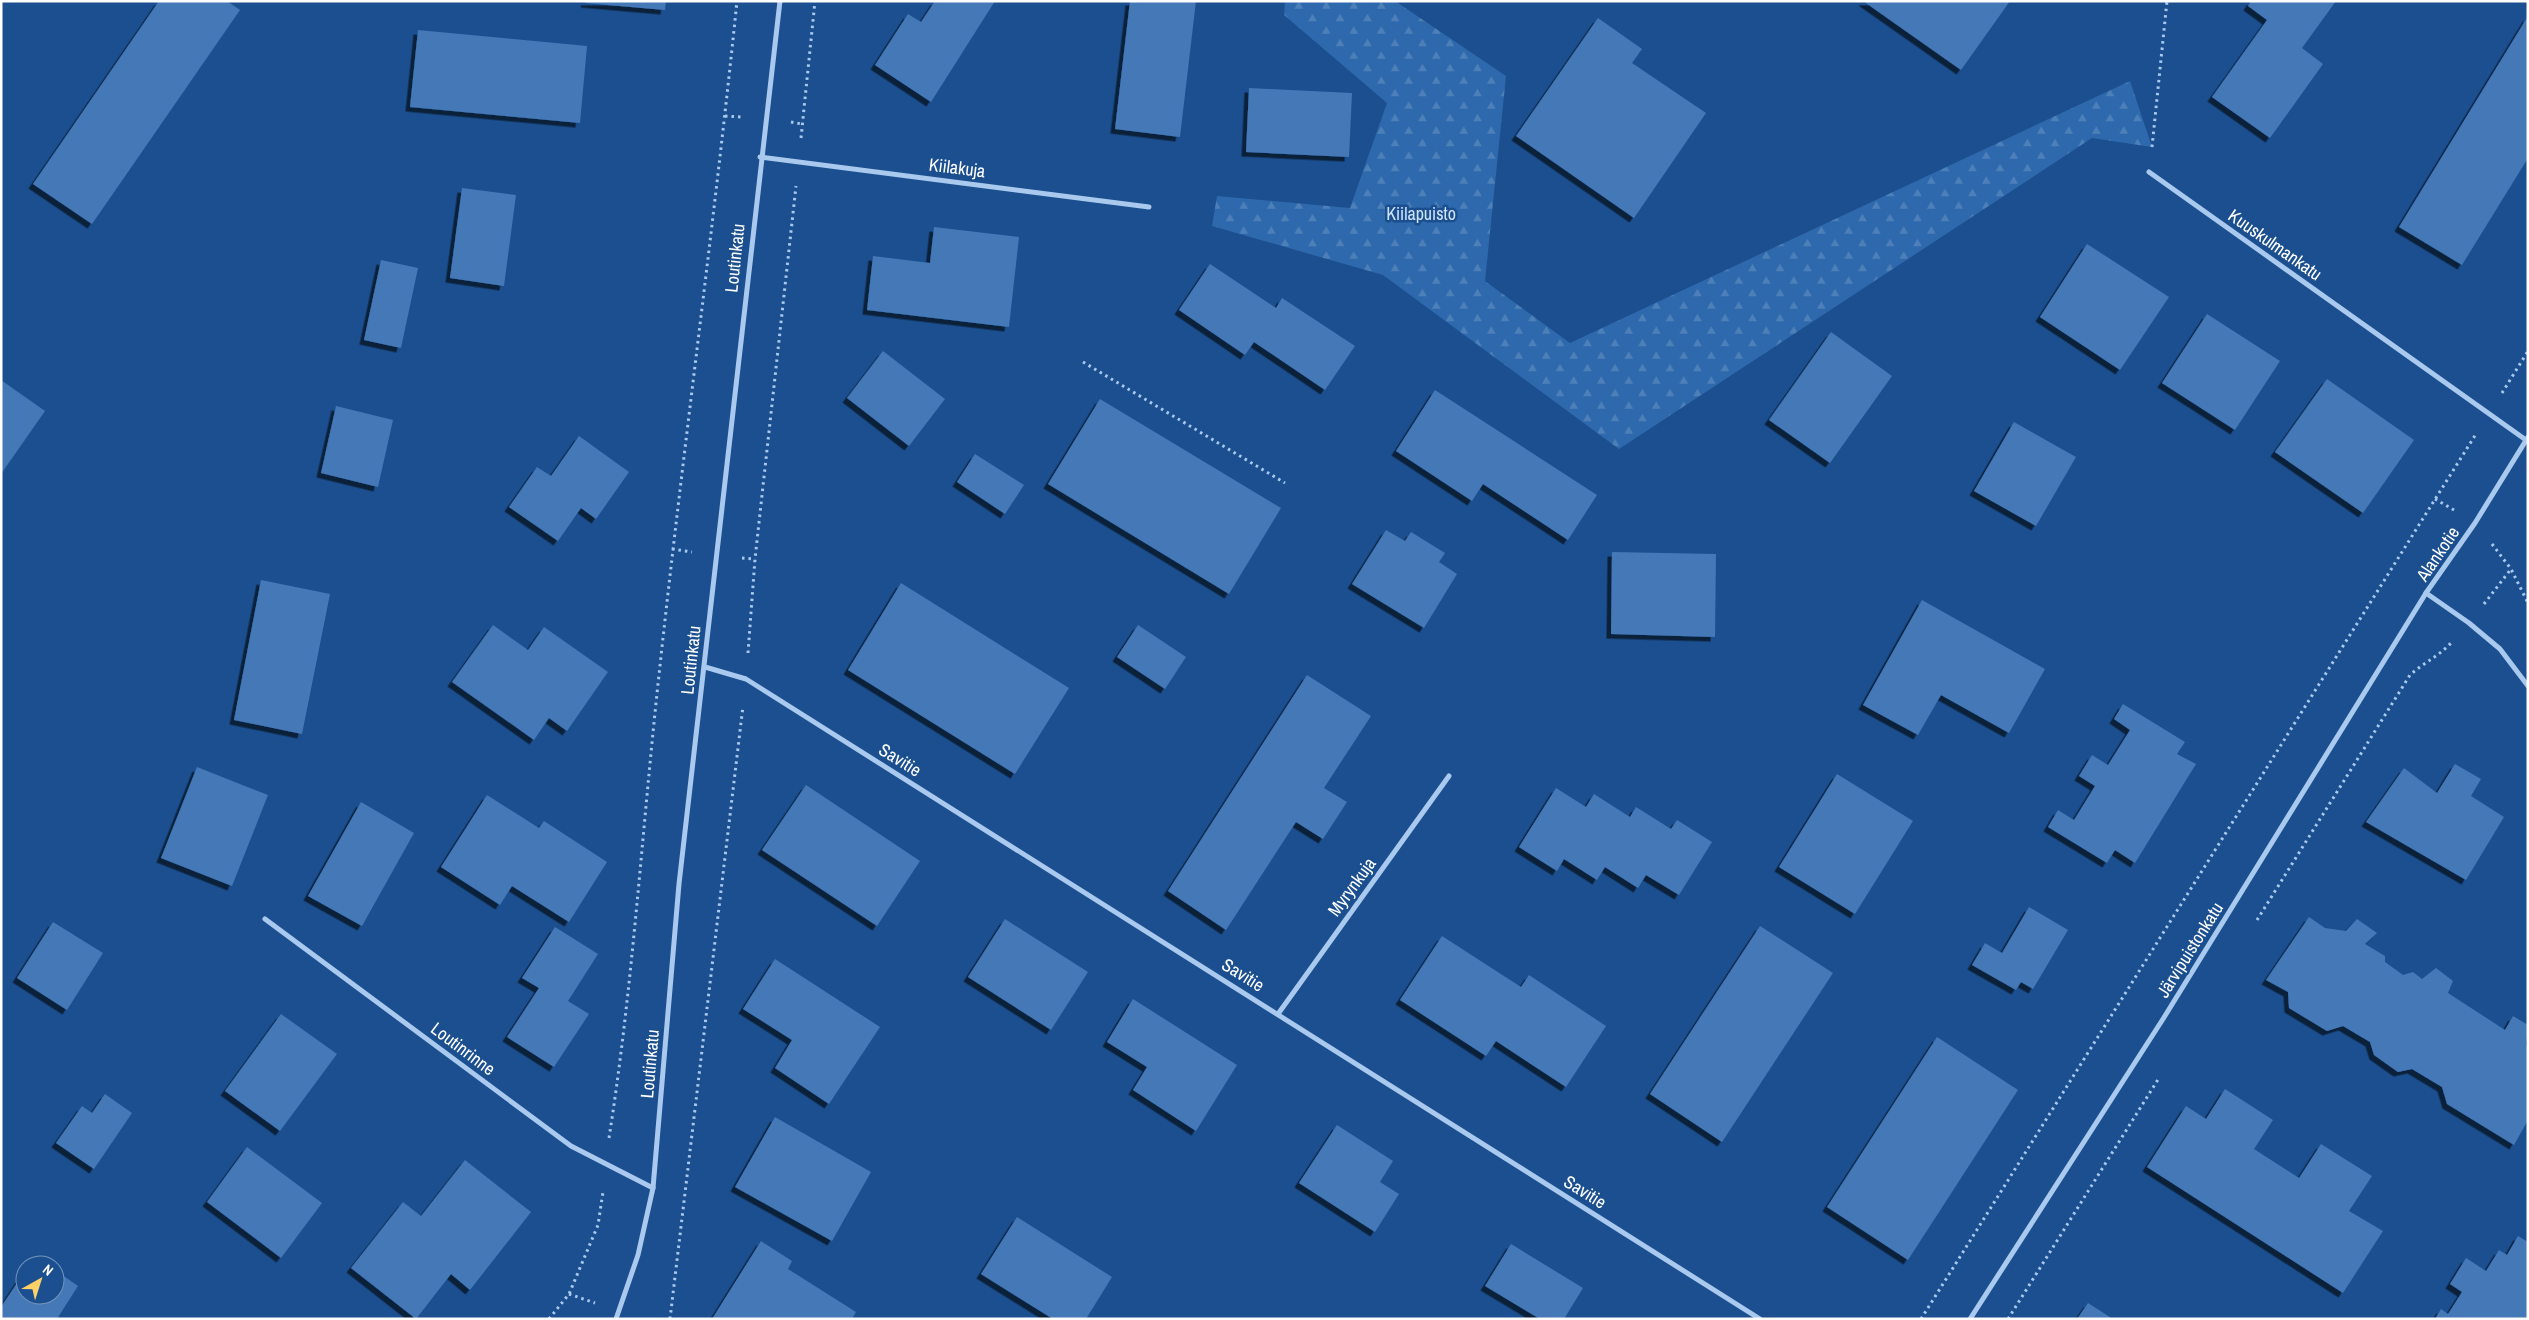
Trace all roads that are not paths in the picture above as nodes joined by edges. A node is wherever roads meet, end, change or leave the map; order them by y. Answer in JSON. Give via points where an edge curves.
{"nodes":[{"id":1,"x":780,"y":1,"type":"edge"},
{"id":2,"x":760,"y":157,"type":"junction"},
{"id":3,"x":2149,"y":172,"type":"road end"},
{"id":4,"x":1149,"y":207,"type":"dead end"},
{"id":5,"x":2527,"y":438,"type":"edge"},
{"id":6,"x":2426,"y":593,"type":"junction"},
{"id":7,"x":704,"y":667,"type":"junction"},
{"id":8,"x":2528,"y":686,"type":"edge"},
{"id":9,"x":1449,"y":776,"type":"dead end"},
{"id":10,"x":265,"y":919,"type":"dead end"},
{"id":11,"x":1278,"y":1014,"type":"junction"},
{"id":12,"x":653,"y":1188,"type":"junction"},
{"id":13,"x":616,"y":1319,"type":"edge"},
{"id":14,"x":1760,"y":1319,"type":"edge"},
{"id":15,"x":1970,"y":1319,"type":"edge"}],
"edges":[{"from":1,"to":2,"type":"street","name":"Loutinkatu"},
{"from":2,"to":4,"type":"street","name":"Kiilakuja"},
{"from":2,"to":7,"type":"street","name":"Loutinkatu"},
{"from":3,"to":5,"type":"street","name":"Kuuskulmankatu"},
{"from":5,"to":6,"type":"street","name":"Alankotie","via":[[2475,523]]},
{"from":6,"to":8,"type":"street","name":"Alankotie","via":[[2500,649]]},
{"from":6,"to":15,"type":"street","name":"Järvipuistonkatu","via":[[2163,1019]]},
{"from":7,"to":11,"type":"street","name":"Savitie","via":[[746,679]]},
{"from":7,"to":12,"type":"street","name":"Loutinkatu","via":[[679,884]]},
{"from":9,"to":11,"type":"street","name":"Myrynkuja"},
{"from":10,"to":12,"type":"street","name":"Loutinrinne","via":[[571,1146]]},
{"from":11,"to":14,"type":"street","name":"Savitie"},
{"from":12,"to":13,"type":"street","name":"Loutinkatu","via":[[638,1255]]}]}
